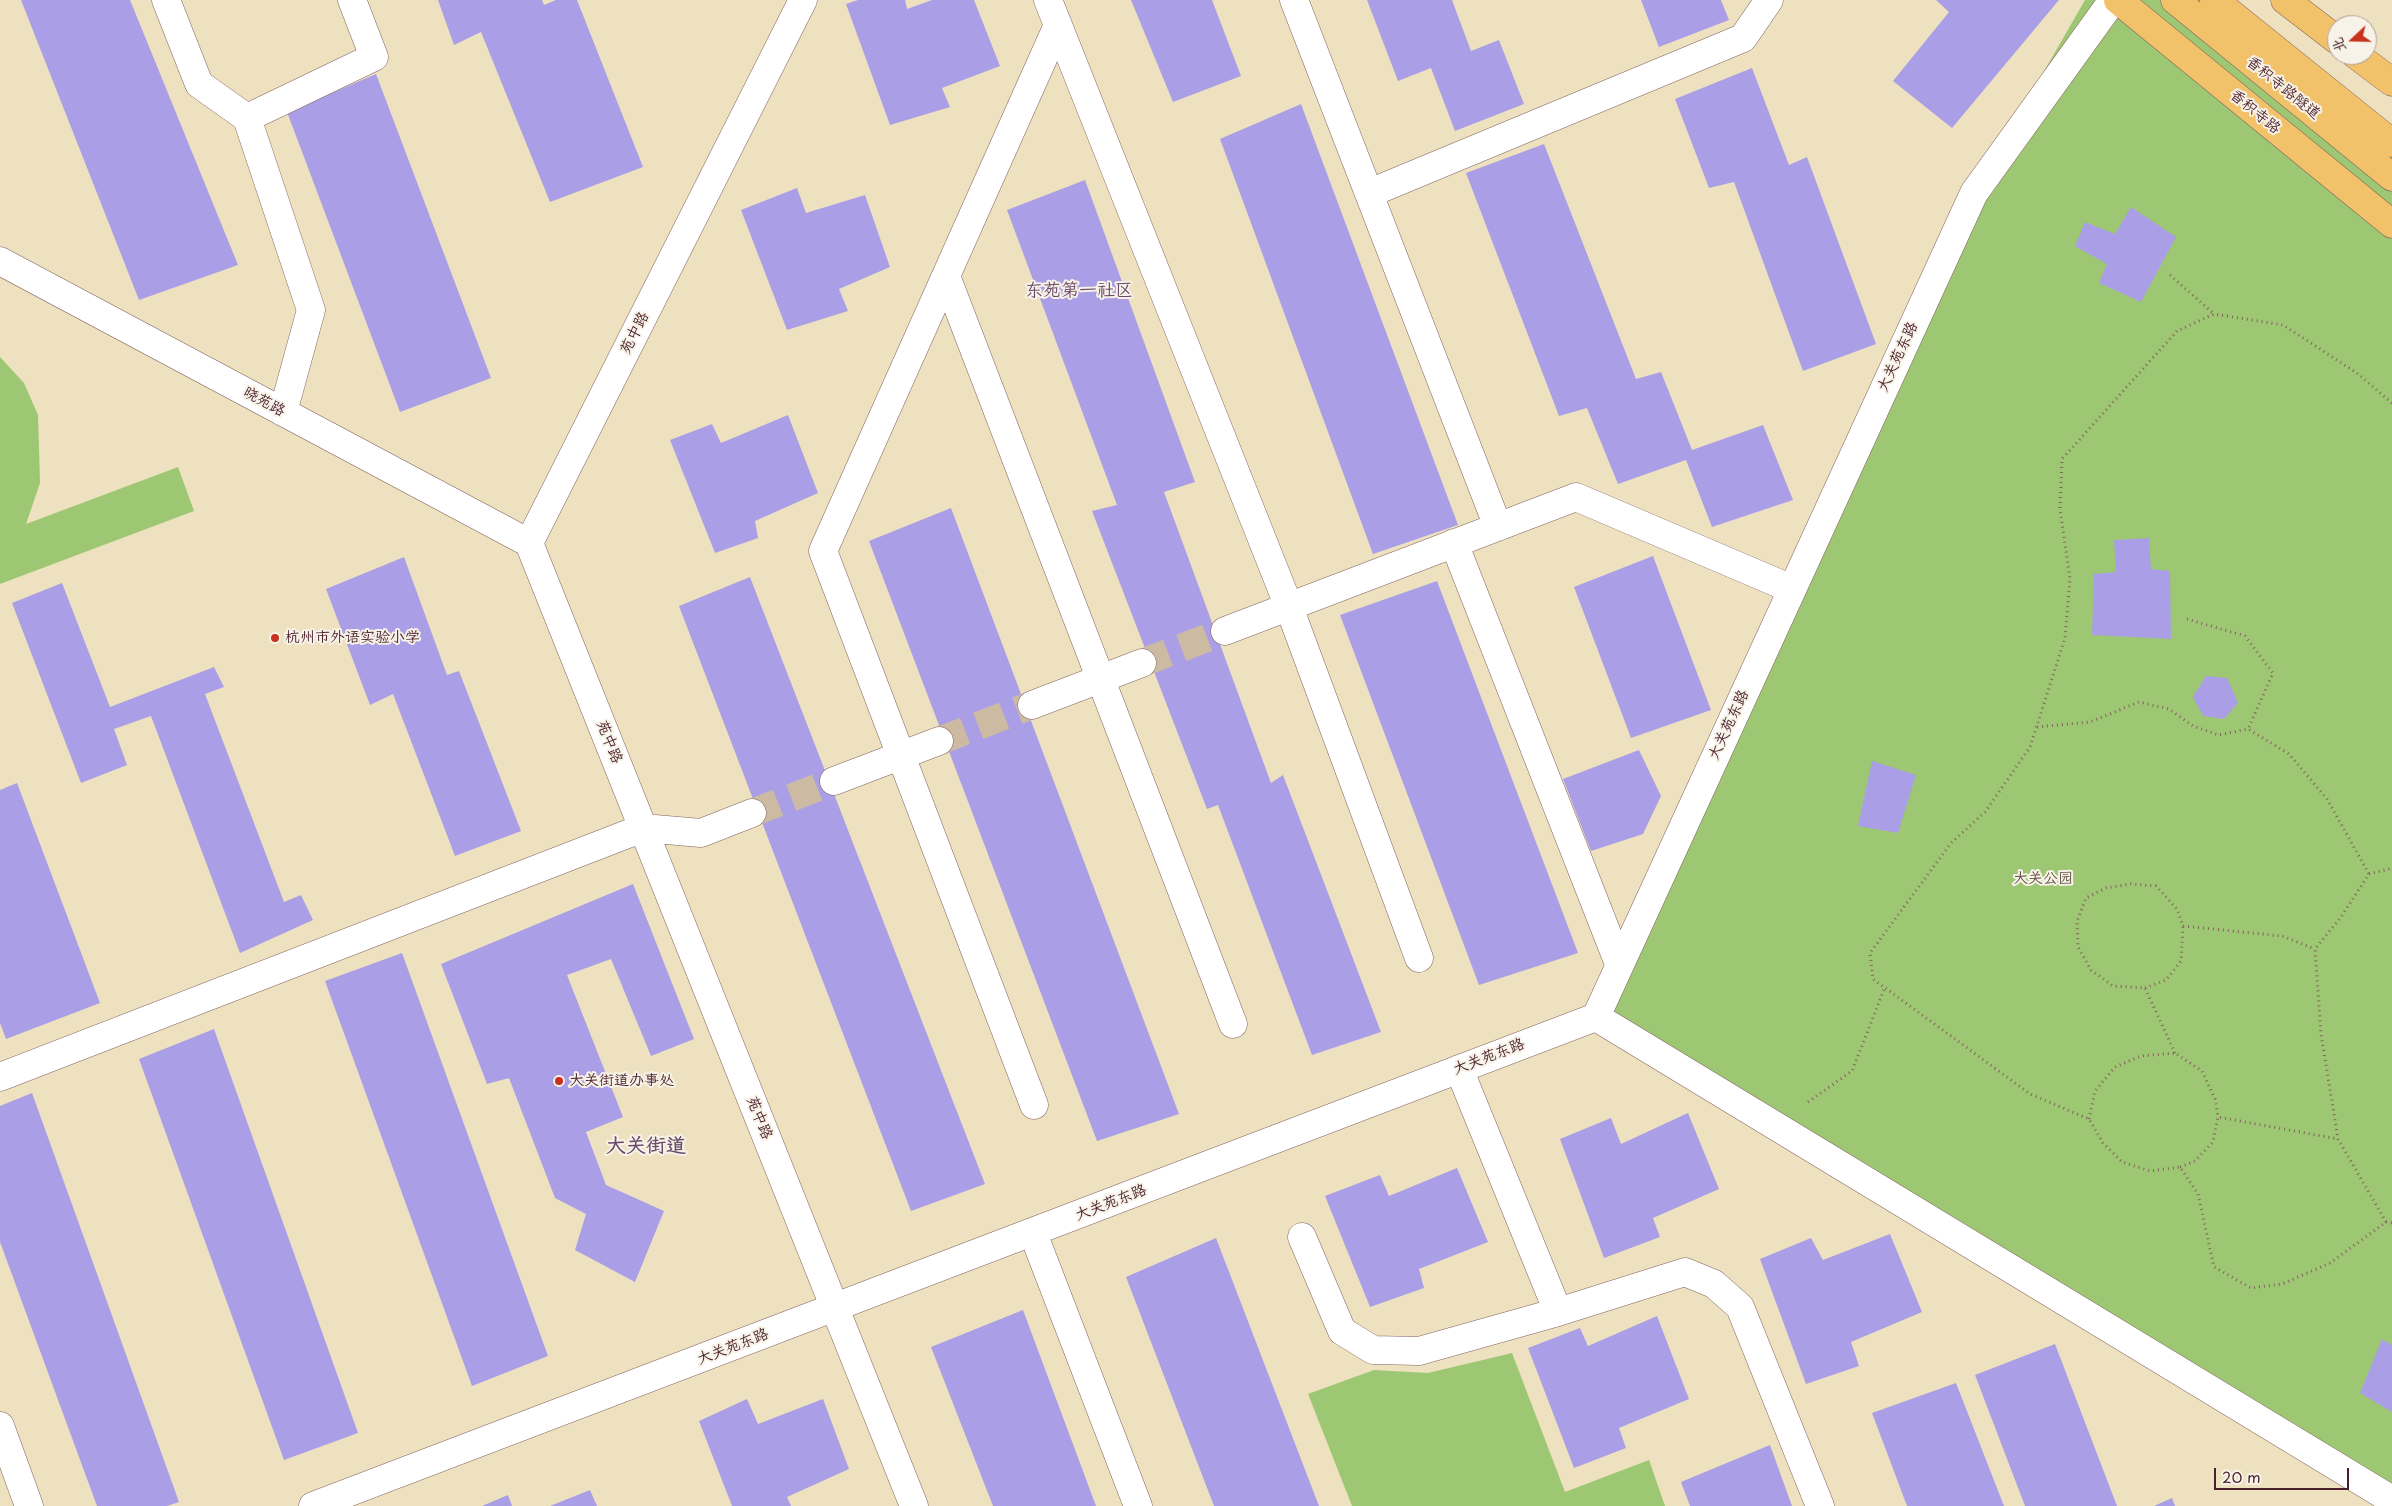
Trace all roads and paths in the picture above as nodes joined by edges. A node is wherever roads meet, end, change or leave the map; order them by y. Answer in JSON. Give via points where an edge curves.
{"nodes":[{"id":1,"x":166,"y":0,"type":"edge"},
{"id":2,"x":352,"y":0,"type":"edge"},
{"id":3,"x":803,"y":0,"type":"edge"},
{"id":4,"x":1048,"y":0,"type":"edge"},
{"id":5,"x":1294,"y":0,"type":"edge"},
{"id":6,"x":1769,"y":0,"type":"edge"},
{"id":7,"x":2113,"y":0,"type":"edge"},
{"id":8,"x":2118,"y":0,"type":"edge"},
{"id":9,"x":2174,"y":0,"type":"edge"},
{"id":10,"x":2214,"y":0,"type":"edge"},
{"id":11,"x":2290,"y":2,"type":"edge"},
{"id":12,"x":1058,"y":25,"type":"junction"},
{"id":13,"x":2327,"y":32,"type":"edge"},
{"id":14,"x":2369,"y":65,"type":"edge"},
{"id":15,"x":2392,"y":82,"type":"edge"},
{"id":16,"x":247,"y":118,"type":"junction"},
{"id":17,"x":2392,"y":143,"type":"edge"},
{"id":18,"x":2392,"y":177,"type":"edge"},
{"id":19,"x":1370,"y":194,"type":"junction"},
{"id":20,"x":2392,"y":224,"type":"edge"},
{"id":21,"x":0,"y":261,"type":"edge"},
{"id":22,"x":2170,"y":275,"type":"dead end"},
{"id":23,"x":946,"y":276,"type":"junction"},
{"id":24,"x":2214,"y":314,"type":"junction"},
{"id":25,"x":2392,"y":403,"type":"edge"},
{"id":26,"x":283,"y":412,"type":"junction"},
{"id":27,"x":1498,"y":527,"type":"junction"},
{"id":28,"x":529,"y":543,"type":"junction"},
{"id":29,"x":1454,"y":543,"type":"junction"},
{"id":30,"x":1792,"y":589,"type":"junction"},
{"id":31,"x":1289,"y":607,"type":"junction"},
{"id":32,"x":2186,"y":619,"type":"dead end"},
{"id":33,"x":1225,"y":631,"type":"tunnel mouth"},
{"id":34,"x":1142,"y":663,"type":"tunnel mouth"},
{"id":35,"x":1102,"y":678,"type":"junction"},
{"id":36,"x":1032,"y":705,"type":"tunnel mouth"},
{"id":37,"x":2037,"y":727,"type":"junction"},
{"id":38,"x":2248,"y":729,"type":"junction"},
{"id":39,"x":939,"y":741,"type":"tunnel mouth"},
{"id":40,"x":900,"y":756,"type":"junction"},
{"id":41,"x":834,"y":781,"type":"tunnel mouth"},
{"id":42,"x":752,"y":813,"type":"tunnel mouth"},
{"id":43,"x":643,"y":828,"type":"junction"},
{"id":44,"x":2392,"y":868,"type":"edge"},
{"id":45,"x":2369,"y":874,"type":"junction"},
{"id":46,"x":2183,"y":926,"type":"junction"},
{"id":47,"x":2315,"y":949,"type":"junction"},
{"id":48,"x":1419,"y":958,"type":"dead end"},
{"id":49,"x":1619,"y":964,"type":"junction"},
{"id":50,"x":1885,"y":987,"type":"junction"},
{"id":51,"x":2145,"y":988,"type":"junction"},
{"id":52,"x":1596,"y":1016,"type":"junction"},
{"id":53,"x":1233,"y":1024,"type":"dead end"},
{"id":54,"x":2175,"y":1053,"type":"junction"},
{"id":55,"x":1459,"y":1069,"type":"junction"},
{"id":56,"x":0,"y":1077,"type":"edge"},
{"id":57,"x":1034,"y":1105,"type":"dead end"},
{"id":58,"x":2218,"y":1117,"type":"junction"},
{"id":59,"x":2089,"y":1119,"type":"junction"},
{"id":60,"x":1774,"y":1125,"type":"junction"},
{"id":61,"x":2338,"y":1139,"type":"junction"},
{"id":62,"x":2180,"y":1167,"type":"junction"},
{"id":63,"x":2386,"y":1222,"type":"junction"},
{"id":64,"x":2392,"y":1222,"type":"edge"},
{"id":65,"x":1033,"y":1232,"type":"junction"},
{"id":66,"x":1302,"y":1237,"type":"dead end"},
{"id":67,"x":836,"y":1308,"type":"junction"},
{"id":68,"x":1558,"y":1312,"type":"junction"},
{"id":69,"x":0,"y":1426,"type":"edge"},
{"id":70,"x":2392,"y":1500,"type":"edge"},
{"id":71,"x":907,"y":1504,"type":"edge"},
{"id":72,"x":29,"y":1506,"type":"edge"},
{"id":73,"x":313,"y":1506,"type":"edge"},
{"id":74,"x":1138,"y":1506,"type":"edge"},
{"id":75,"x":1820,"y":1506,"type":"edge"}],
"edges":[{"from":1,"to":16,"type":"street","via":[[199,84]]},
{"from":2,"to":16,"type":"street","via":[[374,57]]},
{"from":3,"to":28,"type":"street","name":"苑中路"},
{"from":4,"to":12,"type":"street"},
{"from":5,"to":19,"type":"street"},
{"from":6,"to":19,"type":"street","via":[[1743,38]]},
{"from":7,"to":30,"type":"street","name":"大关苑东路","via":[[1974,193]]},
{"from":8,"to":20,"type":"main road","name":"香积寺路"},
{"from":9,"to":18,"type":"main road","name":"香积寺路隧道"},
{"from":10,"to":17,"type":"main road","name":"香积寺路隧道"},
{"from":11,"to":13,"type":"main road"},
{"from":12,"to":23,"type":"street"},
{"from":12,"to":31,"type":"street"},
{"from":14,"to":15,"type":"main road"},
{"from":16,"to":26,"type":"street","via":[[311,310]]},
{"from":19,"to":27,"type":"street"},
{"from":21,"to":26,"type":"street","name":"晓苑路"},
{"from":22,"to":24,"type":"path"},
{"from":23,"to":35,"type":"street"},
{"from":23,"to":40,"type":"street","via":[[823,551]]},
{"from":24,"to":25,"type":"path","via":[[2283,326],[2357,373]]},
{"from":24,"to":37,"type":"path","via":[[2177,331],[2062,459],[2060,509],[2070,579],[2065,638]]},
{"from":26,"to":28,"type":"street","name":"晓苑路"},
{"from":27,"to":29,"type":"street"},
{"from":27,"to":30,"type":"street","via":[[1576,497]]},
{"from":28,"to":43,"type":"street","name":"苑中路"},
{"from":29,"to":31,"type":"street"},
{"from":29,"to":49,"type":"street"},
{"from":30,"to":49,"type":"street","name":"大关苑东路"},
{"from":31,"to":33,"type":"street"},
{"from":31,"to":48,"type":"street"},
{"from":32,"to":38,"type":"path","via":[[2245,636],[2273,673]]},
{"from":34,"to":35,"type":"street"},
{"from":35,"to":36,"type":"street"},
{"from":35,"to":53,"type":"street"},
{"from":37,"to":38,"type":"path","via":[[2090,722],[2140,702],[2169,709],[2192,726],[2218,735]]},
{"from":37,"to":50,"type":"path","via":[[2030,747],[1985,812],[1951,843],[1870,953],[1873,979]]},
{"from":38,"to":45,"type":"path","via":[[2289,754],[2327,800]]},
{"from":39,"to":40,"type":"street"},
{"from":40,"to":41,"type":"street"},
{"from":40,"to":57,"type":"street"},
{"from":42,"to":43,"type":"street","via":[[701,832]]},
{"from":43,"to":56,"type":"street"},
{"from":43,"to":67,"type":"street","name":"苑中路"},
{"from":44,"to":45,"type":"path"},
{"from":45,"to":47,"type":"path"},
{"from":46,"to":47,"type":"path","via":[[2282,936]]},
{"from":46,"to":51,"type":"path","via":[[2181,961],[2166,980]]},
{"from":46,"to":51,"type":"path","via":[[2177,909],[2156,886],[2131,884],[2106,888],[2086,898],[2077,921],[2078,947],[2091,970],[2113,986]]},
{"from":47,"to":61,"type":"path","via":[[2321,1034]]},
{"from":49,"to":52,"type":"street","name":"大关苑东路"},
{"from":50,"to":59,"type":"path","via":[[2030,1094]]},
{"from":50,"to":60,"type":"path","via":[[1852,1070]]},
{"from":51,"to":54,"type":"path"},
{"from":52,"to":55,"type":"street","name":"大关苑东路"},
{"from":52,"to":60,"type":"street"},
{"from":54,"to":58,"type":"path","via":[[2202,1071],[2215,1099]]},
{"from":54,"to":59,"type":"path","via":[[2141,1056],[2115,1067],[2095,1091]]},
{"from":55,"to":65,"type":"street","name":"大关苑东路"},
{"from":55,"to":68,"type":"street"},
{"from":58,"to":61,"type":"path"},
{"from":58,"to":62,"type":"path","via":[[2213,1142],[2195,1161]]},
{"from":59,"to":62,"type":"path","via":[[2103,1143],[2122,1162],[2150,1171]]},
{"from":60,"to":70,"type":"street"},
{"from":61,"to":63,"type":"path"},
{"from":62,"to":63,"type":"path","via":[[2198,1194],[2214,1267],[2251,1288],[2282,1284],[2330,1263]]},
{"from":63,"to":64,"type":"path"},
{"from":65,"to":67,"type":"street","name":"大关苑东路"},
{"from":65,"to":74,"type":"street"},
{"from":66,"to":68,"type":"street","via":[[1342,1331],[1372,1350],[1419,1351]]},
{"from":67,"to":71,"type":"street","name":"苑中路"},
{"from":67,"to":73,"type":"street","name":"大关苑东路"},
{"from":68,"to":75,"type":"street","via":[[1685,1272],[1714,1284],[1740,1307]]},
{"from":69,"to":72,"type":"street"}]}
